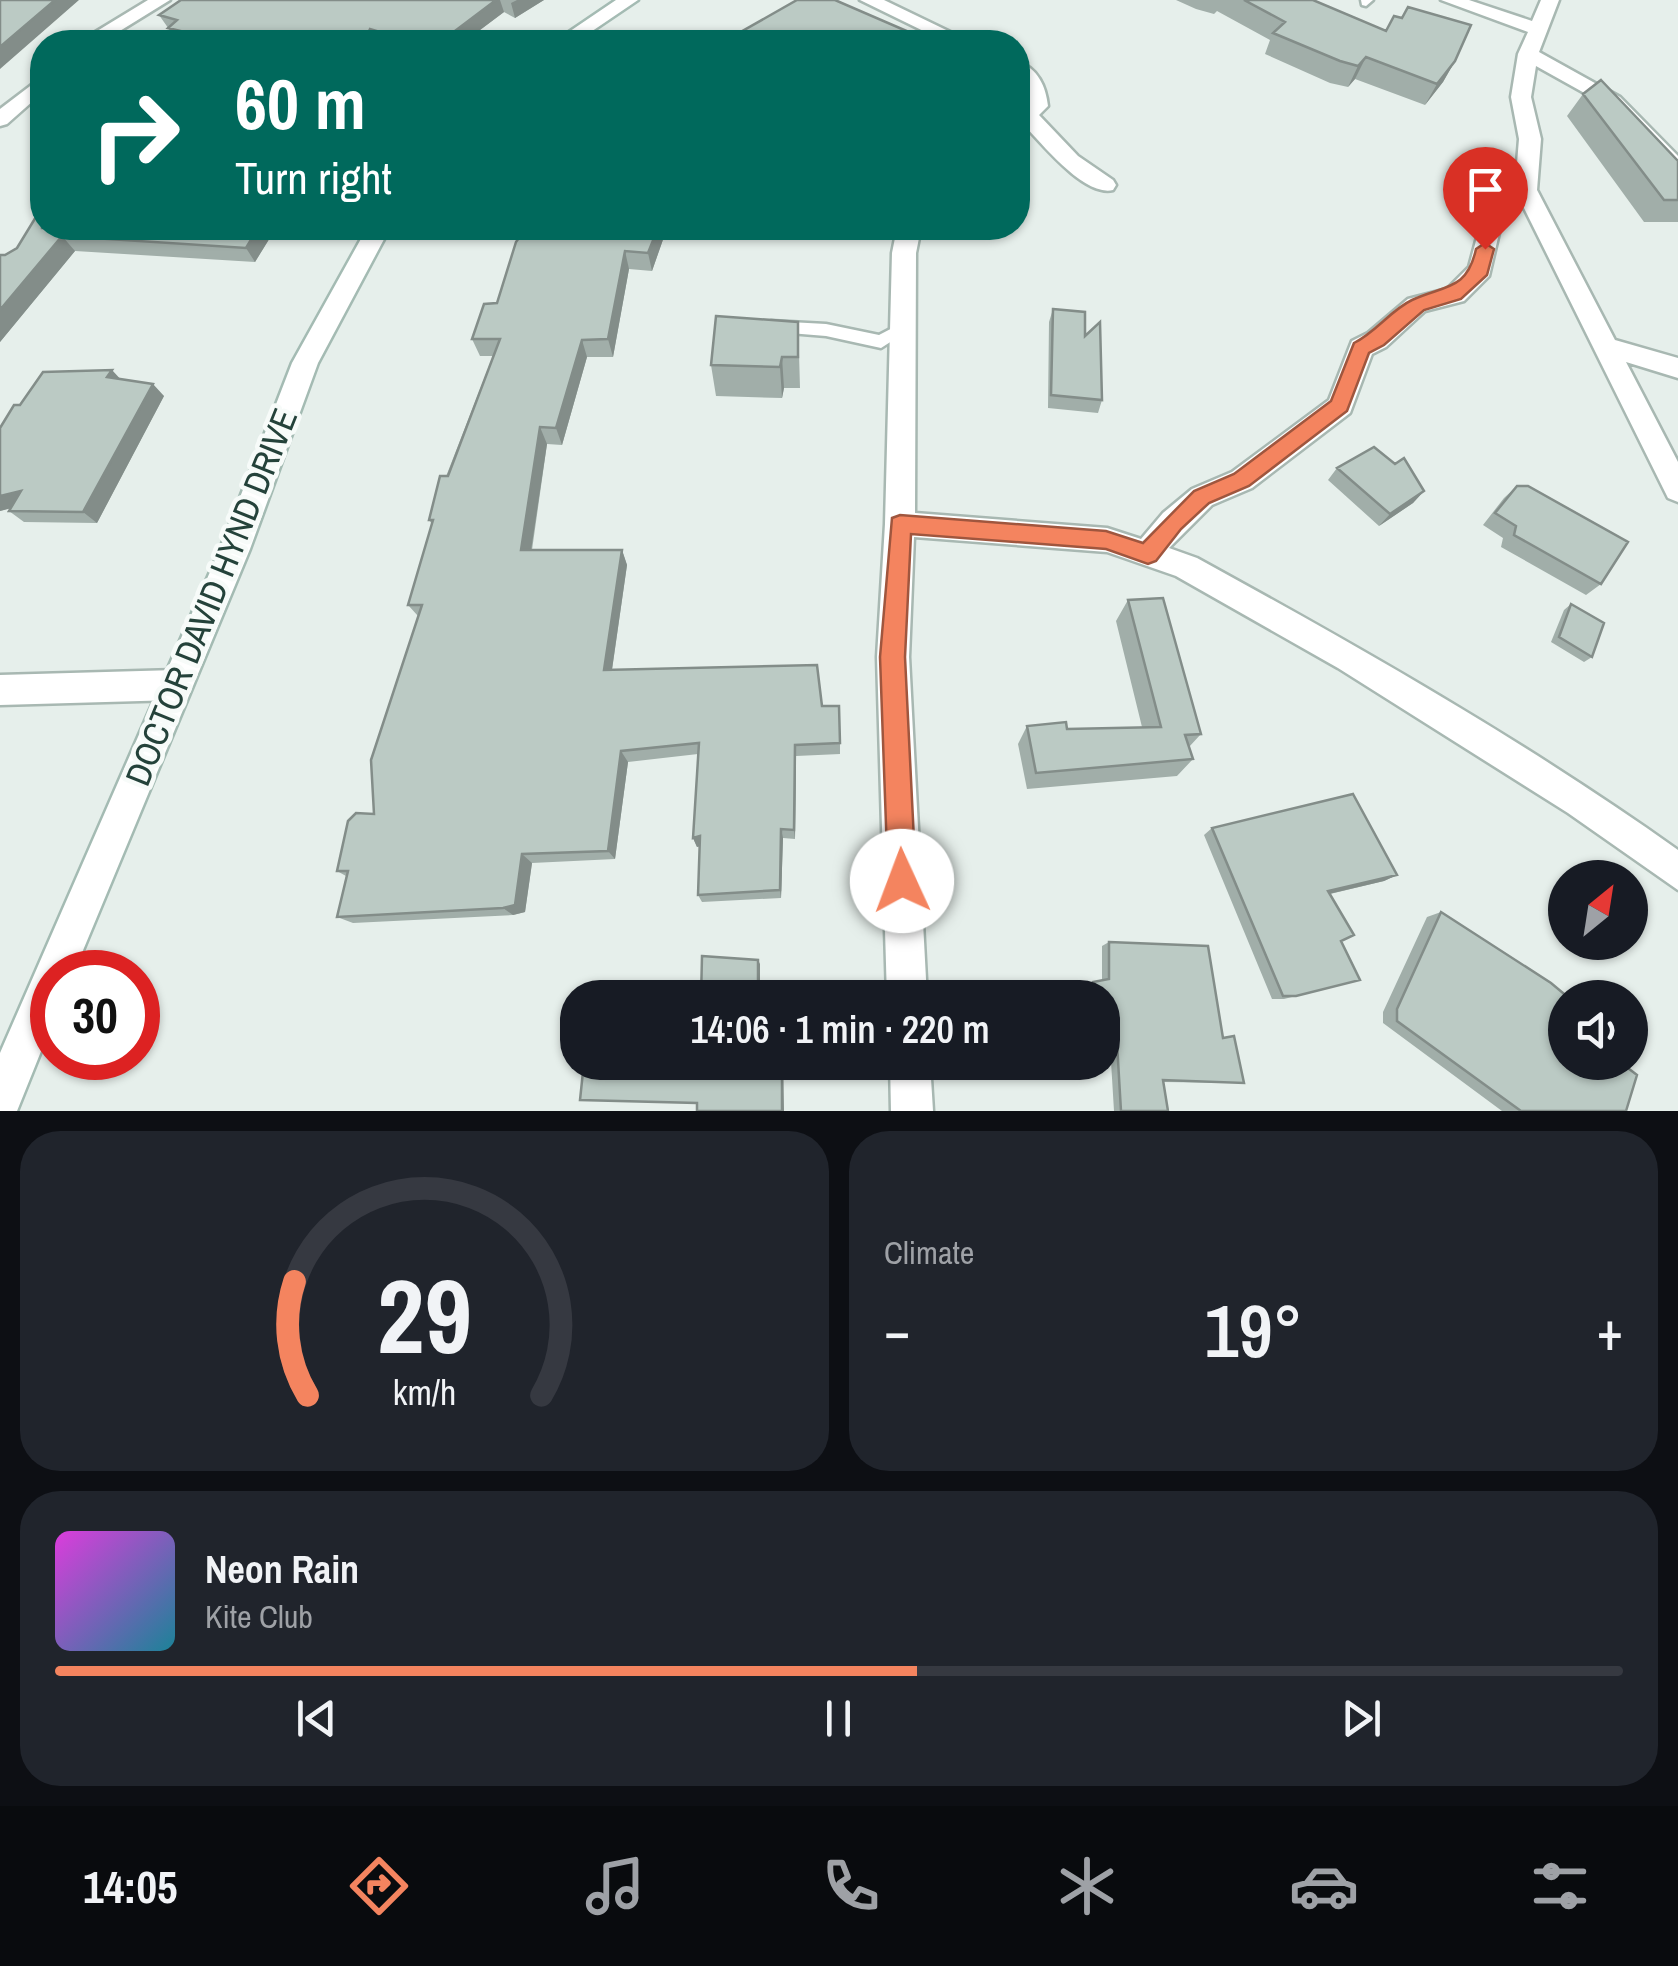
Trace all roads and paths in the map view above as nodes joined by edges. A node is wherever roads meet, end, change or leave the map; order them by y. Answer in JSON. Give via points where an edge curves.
{"nodes":[{"id":1,"x":160,"y":0,"type":"edge"},
{"id":2,"x":629,"y":0,"type":"edge"},
{"id":3,"x":869,"y":0,"type":"edge"},
{"id":4,"x":1450,"y":0,"type":"edge"},
{"id":5,"x":1550,"y":0,"type":"edge"},
{"id":6,"x":109,"y":30,"type":"edge"},
{"id":7,"x":583,"y":30,"type":"edge"},
{"id":8,"x":935,"y":30,"type":"edge"},
{"id":9,"x":1538,"y":30,"type":"junction"},
{"id":10,"x":1528,"y":54,"type":"junction"},
{"id":11,"x":1030,"y":81,"type":"edge"},
{"id":12,"x":30,"y":94,"type":"edge"},
{"id":13,"x":1030,"y":112,"type":"edge"},
{"id":14,"x":0,"y":120,"type":"edge"},
{"id":15,"x":1030,"y":124,"type":"edge"},
{"id":16,"x":1678,"y":168,"type":"edge"},
{"id":17,"x":1105,"y":185,"type":"dead end"},
{"id":18,"x":1526,"y":190,"type":"junction"},
{"id":19,"x":372,"y":240,"type":"edge"},
{"id":20,"x":907,"y":240,"type":"edge"},
{"id":21,"x":758,"y":326,"type":"edge"},
{"id":22,"x":904,"y":328,"type":"junction"},
{"id":23,"x":1603,"y":346,"type":"junction"},
{"id":24,"x":1678,"y":368,"type":"edge"},
{"id":25,"x":1678,"y":490,"type":"edge"},
{"id":26,"x":900,"y":524,"type":"junction"},
{"id":27,"x":1148,"y":554,"type":"junction"},
{"id":28,"x":176,"y":685,"type":"junction"},
{"id":29,"x":0,"y":690,"type":"edge"},
{"id":30,"x":1678,"y":872,"type":"edge"},
{"id":31,"x":65,"y":950,"type":"edge"},
{"id":32,"x":906,"y":980,"type":"edge"},
{"id":33,"x":30,"y":1031,"type":"edge"},
{"id":34,"x":911,"y":1080,"type":"edge"},
{"id":35,"x":0,"y":1102,"type":"edge"},
{"id":36,"x":912,"y":1111,"type":"edge"}],
"edges":[{"from":1,"to":6,"type":"street"},
{"from":2,"to":7,"type":"street"},
{"from":3,"to":8,"type":"street"},
{"from":4,"to":9,"type":"street"},
{"from":5,"to":9,"type":"street"},
{"from":9,"to":10,"type":"street"},
{"from":10,"to":16,"type":"street","via":[[1613,101]]},
{"from":10,"to":18,"type":"street","via":[[1521,96],[1530,138]]},
{"from":11,"to":13,"type":"street","via":[[1038,106]]},
{"from":12,"to":14,"type":"street"},
{"from":15,"to":17,"type":"street"},
{"from":18,"to":23,"type":"street"},
{"from":18,"to":27,"type":"street","via":[[1490,227],[1480,270],[1455,295],[1417,305],[1361,348],[1340,406],[1242,480],[1202,497]]},
{"from":19,"to":28,"type":"street","name":"DOCTOR DAVID HYND DRIVE","via":[[305,363]]},
{"from":20,"to":22,"type":"street"},
{"from":21,"to":22,"type":"lane","via":[[881,342]]},
{"from":22,"to":26,"type":"street"},
{"from":23,"to":24,"type":"street"},
{"from":23,"to":25,"type":"street"},
{"from":26,"to":27,"type":"street","via":[[1106,540]]},
{"from":26,"to":32,"type":"street","via":[[892,657]]},
{"from":27,"to":30,"type":"street","via":[[1186,567],[1350,658],[1580,802]]},
{"from":28,"to":29,"type":"street"},
{"from":28,"to":31,"type":"street","name":"DOCTOR DAVID HYND DRIVE"},
{"from":33,"to":35,"type":"street","name":"DOCTOR DAVID HYND DRIVE"},
{"from":34,"to":36,"type":"street"}]}
